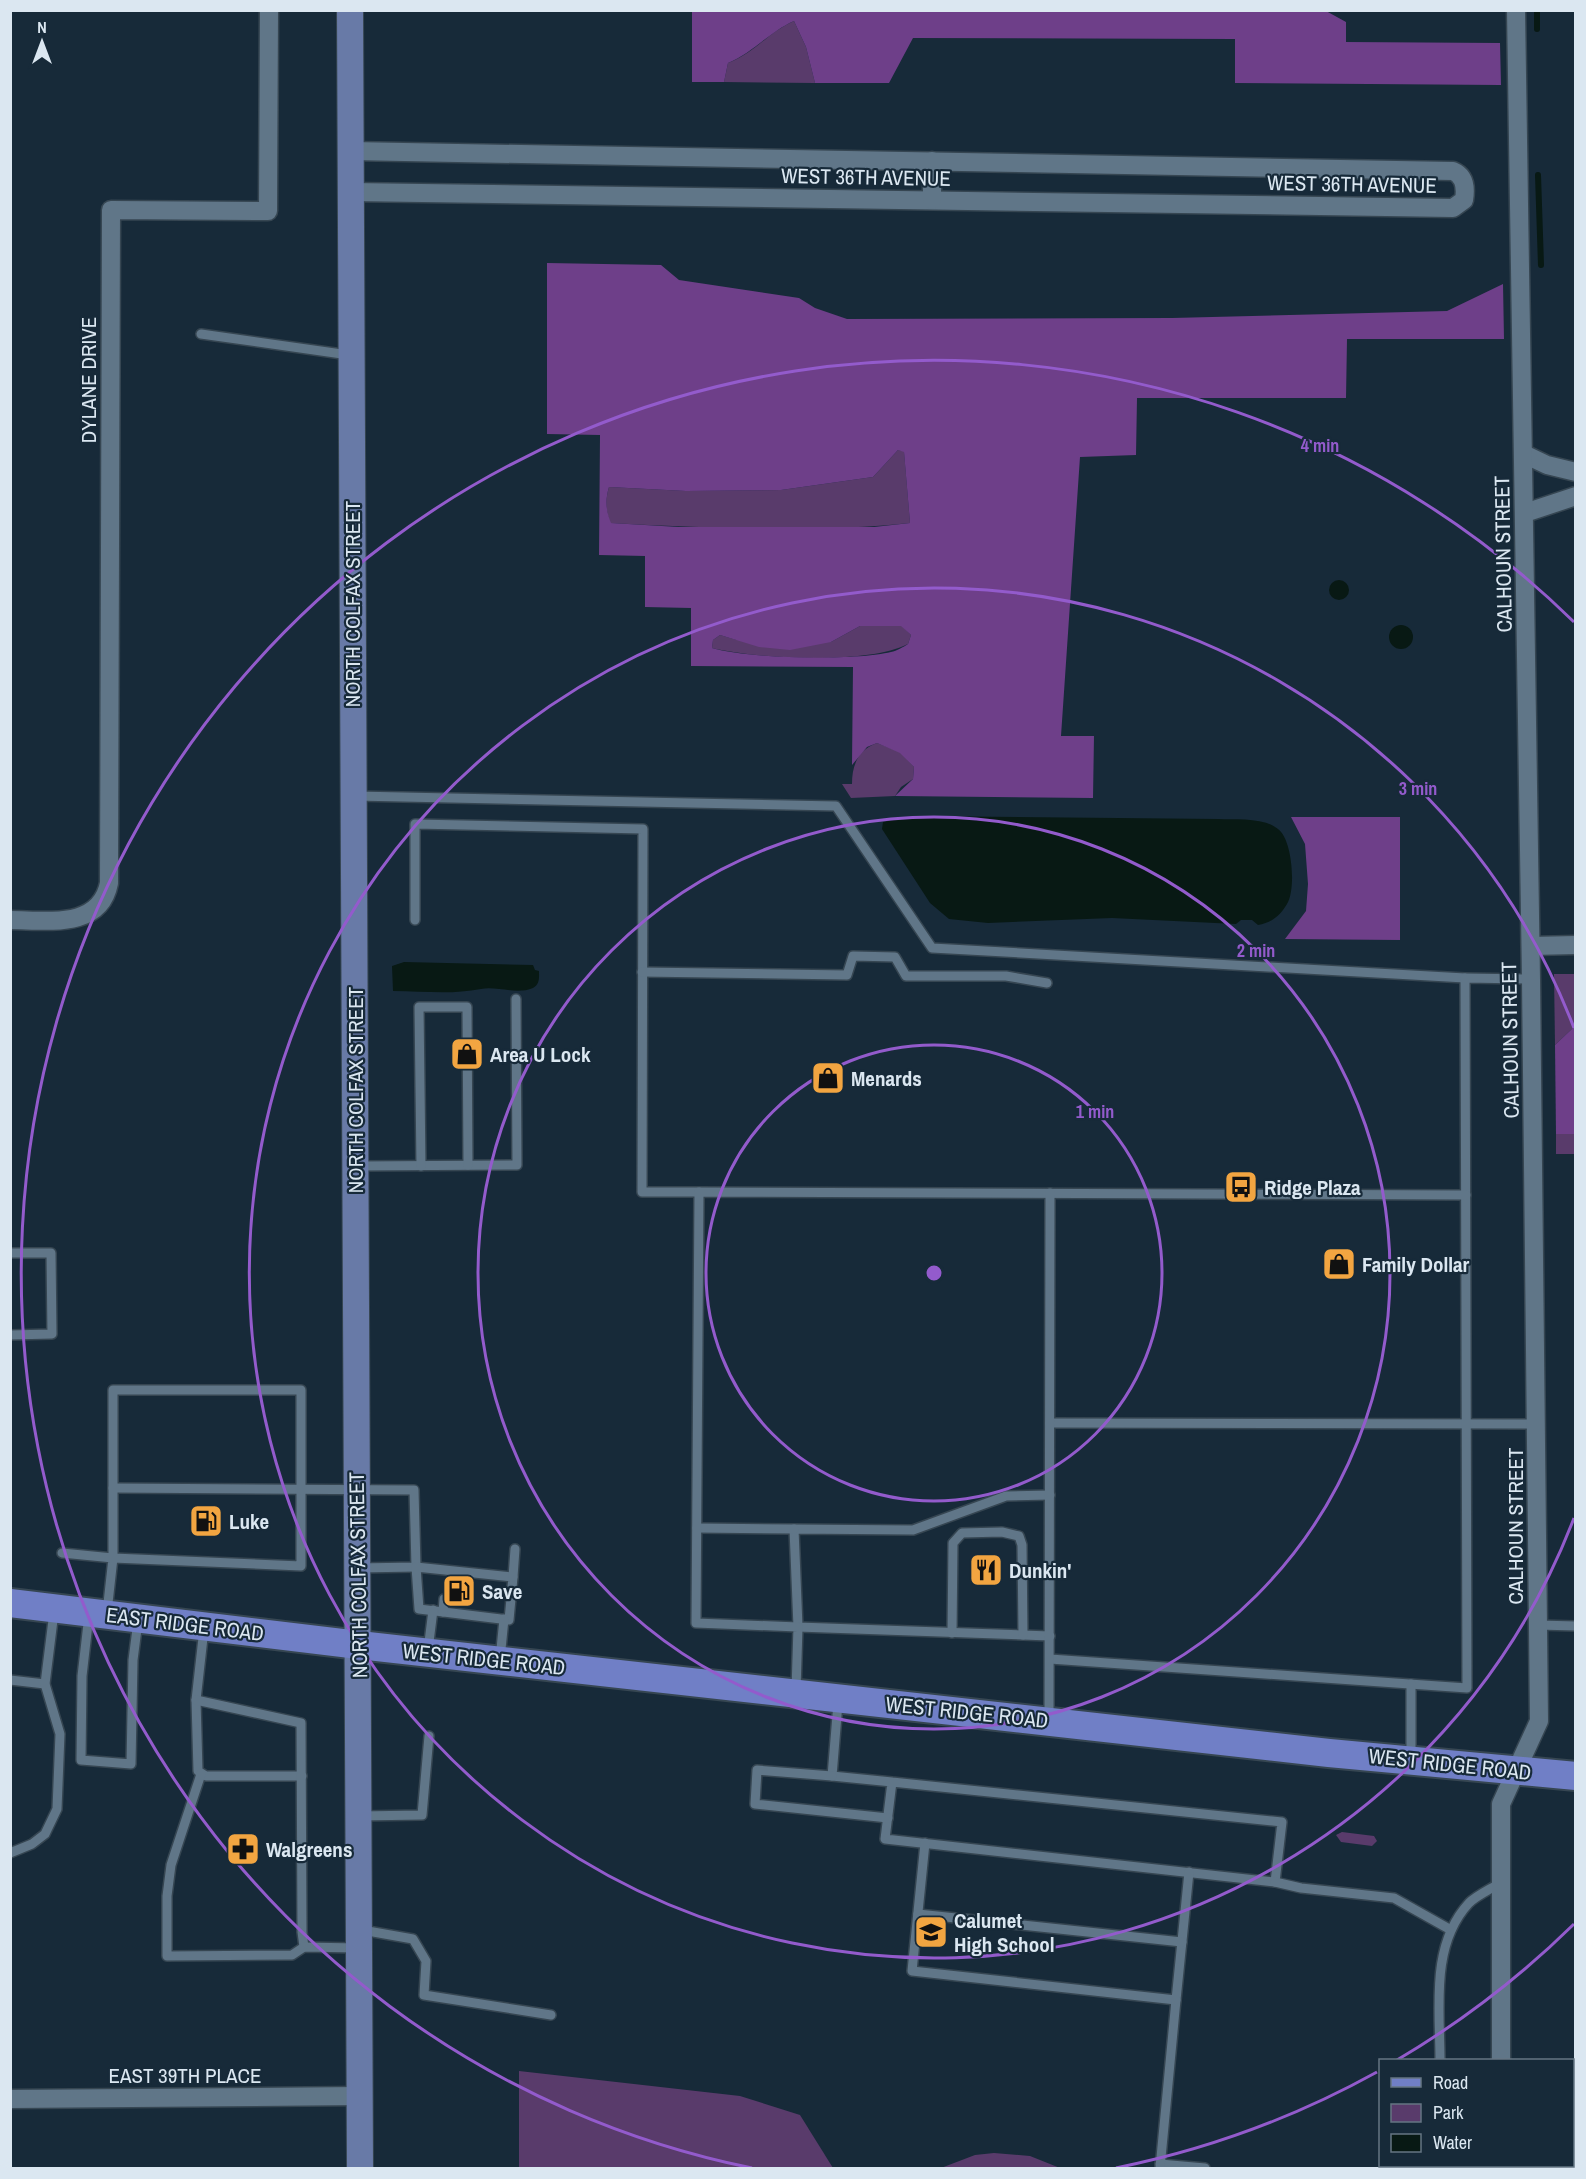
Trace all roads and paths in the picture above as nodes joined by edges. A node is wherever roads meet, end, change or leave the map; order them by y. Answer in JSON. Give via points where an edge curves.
{"nodes":[{"id":1,"x":269,"y":10,"type":"edge"},
{"id":2,"x":350,"y":10,"type":"edge"},
{"id":3,"x":1516,"y":10,"type":"edge"},
{"id":4,"x":351,"y":151,"type":"junction"},
{"id":5,"x":932,"y":161,"type":"junction"},
{"id":6,"x":351,"y":192,"type":"junction"},
{"id":7,"x":932,"y":200,"type":"junction"},
{"id":8,"x":201,"y":334,"type":"dead end"},
{"id":9,"x":352,"y":356,"type":"junction"},
{"id":10,"x":1524,"y":454,"type":"junction"},
{"id":11,"x":1575,"y":472,"type":"edge"},
{"id":12,"x":1575,"y":496,"type":"edge"},
{"id":13,"x":1525,"y":513,"type":"junction"},
{"id":14,"x":353,"y":796,"type":"junction"},
{"id":15,"x":10,"y":920,"type":"edge"},
{"id":16,"x":415,"y":920,"type":"dead end"},
{"id":17,"x":1575,"y":945,"type":"edge"},
{"id":18,"x":1531,"y":946,"type":"junction"},
{"id":19,"x":642,"y":972,"type":"junction"},
{"id":20,"x":1465,"y":978,"type":"junction"},
{"id":21,"x":1531,"y":979,"type":"junction"},
{"id":22,"x":1047,"y":983,"type":"dead end"},
{"id":23,"x":516,"y":999,"type":"dead end"},
{"id":24,"x":468,"y":1165,"type":"junction"},
{"id":25,"x":355,"y":1166,"type":"junction"},
{"id":26,"x":421,"y":1166,"type":"junction"},
{"id":27,"x":699,"y":1192,"type":"junction"},
{"id":28,"x":1050,"y":1193,"type":"junction"},
{"id":29,"x":1466,"y":1195,"type":"junction"},
{"id":30,"x":10,"y":1253,"type":"edge"},
{"id":31,"x":10,"y":1335,"type":"edge"},
{"id":32,"x":1050,"y":1423,"type":"junction"},
{"id":33,"x":1466,"y":1424,"type":"junction"},
{"id":34,"x":1537,"y":1424,"type":"junction"},
{"id":35,"x":113,"y":1488,"type":"junction"},
{"id":36,"x":301,"y":1488,"type":"junction"},
{"id":37,"x":357,"y":1489,"type":"junction"},
{"id":38,"x":1050,"y":1496,"type":"junction"},
{"id":39,"x":697,"y":1528,"type":"junction"},
{"id":40,"x":794,"y":1529,"type":"junction"},
{"id":41,"x":515,"y":1549,"type":"dead end"},
{"id":42,"x":62,"y":1553,"type":"dead end"},
{"id":43,"x":113,"y":1558,"type":"junction"},
{"id":44,"x":416,"y":1567,"type":"junction"},
{"id":45,"x":358,"y":1568,"type":"junction"},
{"id":46,"x":513,"y":1577,"type":"junction"},
{"id":47,"x":444,"y":1599,"type":"dead end"},
{"id":48,"x":10,"y":1603,"type":"edge"},
{"id":49,"x":470,"y":1603,"type":"dead end"},
{"id":50,"x":54,"y":1608,"type":"junction"},
{"id":51,"x":438,"y":1611,"type":"junction"},
{"id":52,"x":98,"y":1613,"type":"junction"},
{"id":53,"x":469,"y":1615,"type":"junction"},
{"id":54,"x":138,"y":1618,"type":"junction"},
{"id":55,"x":504,"y":1619,"type":"junction"},
{"id":56,"x":1538,"y":1625,"type":"junction"},
{"id":57,"x":204,"y":1626,"type":"junction"},
{"id":58,"x":1575,"y":1626,"type":"edge"},
{"id":59,"x":798,"y":1627,"type":"junction"},
{"id":60,"x":952,"y":1633,"type":"junction"},
{"id":61,"x":1023,"y":1635,"type":"junction"},
{"id":62,"x":1050,"y":1636,"type":"junction"},
{"id":63,"x":359,"y":1645,"type":"junction"},
{"id":64,"x":427,"y":1652,"type":"junction"},
{"id":65,"x":1050,"y":1659,"type":"junction"},
{"id":66,"x":500,"y":1660,"type":"junction"},
{"id":67,"x":10,"y":1680,"type":"edge"},
{"id":68,"x":45,"y":1684,"type":"junction"},
{"id":69,"x":1411,"y":1684,"type":"junction"},
{"id":70,"x":796,"y":1693,"type":"junction"},
{"id":71,"x":838,"y":1698,"type":"junction"},
{"id":72,"x":196,"y":1700,"type":"junction"},
{"id":73,"x":1049,"y":1721,"type":"junction"},
{"id":74,"x":429,"y":1736,"type":"dead end"},
{"id":75,"x":1411,"y":1760,"type":"junction"},
{"id":76,"x":1517,"y":1771,"type":"junction"},
{"id":77,"x":201,"y":1774,"type":"junction"},
{"id":78,"x":302,"y":1776,"type":"junction"},
{"id":79,"x":832,"y":1776,"type":"junction"},
{"id":80,"x":1575,"y":1776,"type":"edge"},
{"id":81,"x":892,"y":1782,"type":"junction"},
{"id":82,"x":359,"y":1816,"type":"junction"},
{"id":83,"x":888,"y":1818,"type":"junction"},
{"id":84,"x":925,"y":1843,"type":"junction"},
{"id":85,"x":10,"y":1853,"type":"edge"},
{"id":86,"x":1189,"y":1872,"type":"junction"},
{"id":87,"x":1275,"y":1882,"type":"junction"},
{"id":88,"x":1500,"y":1883,"type":"junction"},
{"id":89,"x":918,"y":1914,"type":"junction"},
{"id":90,"x":1451,"y":1930,"type":"junction"},
{"id":91,"x":359,"y":1939,"type":"junction"},
{"id":92,"x":1182,"y":1942,"type":"junction"},
{"id":93,"x":304,"y":1947,"type":"junction"},
{"id":94,"x":1176,"y":2000,"type":"junction"},
{"id":95,"x":551,"y":2015,"type":"dead end"},
{"id":96,"x":1440,"y":2059,"type":"edge"},
{"id":97,"x":1502,"y":2059,"type":"edge"},
{"id":98,"x":359,"y":2096,"type":"junction"},
{"id":99,"x":10,"y":2099,"type":"edge"},
{"id":100,"x":1160,"y":2166,"type":"edge"},
{"id":101,"x":360,"y":2169,"type":"edge"},
{"id":102,"x":1205,"y":2169,"type":"edge"}],
"edges":[{"from":1,"to":15,"type":"street","name":"DYLANE DRIVE","via":[[268,211],[111,210],[109,883],[99,905],[75,920]]},
{"from":2,"to":4,"type":"street","name":"NORTH COLFAX STREET"},
{"from":3,"to":10,"type":"street","name":"CALHOUN STREET"},
{"from":4,"to":5,"type":"street","name":"WEST 36TH AVENUE"},
{"from":4,"to":6,"type":"street","name":"NORTH COLFAX STREET"},
{"from":5,"to":7,"type":"street"},
{"from":5,"to":7,"type":"street","name":"WEST 36TH AVENUE","via":[[1452,171],[1459,174],[1466,192],[1464,200],[1453,208]]},
{"from":6,"to":7,"type":"street","name":"WEST 36TH AVENUE"},
{"from":6,"to":9,"type":"street","name":"NORTH COLFAX STREET"},
{"from":8,"to":9,"type":"lane"},
{"from":9,"to":14,"type":"street","name":"NORTH COLFAX STREET"},
{"from":10,"to":11,"type":"street"},
{"from":10,"to":13,"type":"street","name":"CALHOUN STREET"},
{"from":12,"to":13,"type":"street"},
{"from":13,"to":18,"type":"street","name":"CALHOUN STREET"},
{"from":14,"to":20,"type":"lane","via":[[836,806],[932,948]]},
{"from":14,"to":25,"type":"street","name":"NORTH COLFAX STREET"},
{"from":16,"to":19,"type":"lane","via":[[415,824],[643,829]]},
{"from":17,"to":18,"type":"street"},
{"from":18,"to":21,"type":"street","name":"CALHOUN STREET"},
{"from":19,"to":22,"type":"lane","via":[[847,975],[854,956],[895,957],[906,976],[1006,976]]},
{"from":19,"to":27,"type":"lane","via":[[642,1192]]},
{"from":20,"to":21,"type":"lane"},
{"from":20,"to":29,"type":"lane"},
{"from":21,"to":34,"type":"street","name":"CALHOUN STREET"},
{"from":23,"to":24,"type":"lane","via":[[517,1165]]},
{"from":24,"to":26,"type":"lane"},
{"from":24,"to":26,"type":"lane","via":[[466,1007],[419,1007]]},
{"from":25,"to":26,"type":"lane"},
{"from":25,"to":37,"type":"street","name":"NORTH COLFAX STREET"},
{"from":27,"to":28,"type":"lane"},
{"from":27,"to":39,"type":"lane"},
{"from":28,"to":29,"type":"lane"},
{"from":28,"to":32,"type":"lane"},
{"from":29,"to":33,"type":"lane"},
{"from":30,"to":31,"type":"lane","via":[[51,1253],[52,1334]]},
{"from":32,"to":33,"type":"lane"},
{"from":32,"to":38,"type":"lane"},
{"from":33,"to":34,"type":"lane"},
{"from":33,"to":69,"type":"lane","via":[[1467,1688]]},
{"from":34,"to":56,"type":"street","name":"CALHOUN STREET"},
{"from":35,"to":36,"type":"lane"},
{"from":35,"to":36,"type":"lane","via":[[113,1390],[301,1390]]},
{"from":35,"to":43,"type":"lane"},
{"from":36,"to":37,"type":"lane"},
{"from":36,"to":43,"type":"lane","via":[[301,1566]]},
{"from":37,"to":44,"type":"lane","via":[[414,1490]]},
{"from":37,"to":45,"type":"street","name":"NORTH COLFAX STREET"},
{"from":38,"to":40,"type":"lane","via":[[1006,1496],[914,1530]]},
{"from":38,"to":62,"type":"lane"},
{"from":39,"to":40,"type":"lane"},
{"from":39,"to":59,"type":"lane","via":[[696,1623]]},
{"from":40,"to":59,"type":"lane"},
{"from":41,"to":46,"type":"lane"},
{"from":42,"to":43,"type":"lane"},
{"from":43,"to":52,"type":"lane"},
{"from":44,"to":45,"type":"lane"},
{"from":44,"to":46,"type":"lane","via":[[448,1575]]},
{"from":44,"to":51,"type":"lane","via":[[419,1609]]},
{"from":45,"to":63,"type":"street","name":"NORTH COLFAX STREET"},
{"from":46,"to":55,"type":"lane","via":[[509,1620]]},
{"from":47,"to":51,"type":"lane"},
{"from":48,"to":50,"type":"main road","name":"EAST RIDGE ROAD"},
{"from":49,"to":53,"type":"lane"},
{"from":50,"to":52,"type":"main road","name":"EAST RIDGE ROAD"},
{"from":50,"to":68,"type":"lane"},
{"from":51,"to":53,"type":"lane"},
{"from":51,"to":64,"type":"lane"},
{"from":52,"to":54,"type":"main road","name":"EAST RIDGE ROAD"},
{"from":52,"to":54,"type":"lane","via":[[82,1676],[81,1760],[131,1764]]},
{"from":53,"to":55,"type":"lane"},
{"from":54,"to":57,"type":"main road","name":"EAST RIDGE ROAD"},
{"from":55,"to":66,"type":"lane"},
{"from":56,"to":58,"type":"lane"},
{"from":56,"to":76,"type":"street","name":"CALHOUN STREET","via":[[1539,1721]]},
{"from":57,"to":63,"type":"main road","name":"EAST RIDGE ROAD"},
{"from":57,"to":72,"type":"lane"},
{"from":59,"to":60,"type":"lane"},
{"from":59,"to":70,"type":"lane"},
{"from":60,"to":61,"type":"lane"},
{"from":60,"to":61,"type":"lane","via":[[953,1543],[967,1532],[1002,1532],[1019,1536],[1022,1545]]},
{"from":61,"to":62,"type":"lane"},
{"from":62,"to":65,"type":"lane"},
{"from":63,"to":64,"type":"main road","name":"WEST RIDGE ROAD"},
{"from":63,"to":82,"type":"street","name":"NORTH COLFAX STREET"},
{"from":64,"to":66,"type":"main road","name":"WEST RIDGE ROAD"},
{"from":65,"to":69,"type":"lane"},
{"from":65,"to":73,"type":"lane"},
{"from":66,"to":70,"type":"main road","name":"WEST RIDGE ROAD"},
{"from":67,"to":68,"type":"lane"},
{"from":68,"to":85,"type":"lane","via":[[60,1734],[57,1809],[45,1834]]},
{"from":69,"to":75,"type":"lane"},
{"from":70,"to":71,"type":"main road","name":"WEST RIDGE ROAD"},
{"from":71,"to":73,"type":"main road","name":"WEST RIDGE ROAD"},
{"from":71,"to":79,"type":"lane"},
{"from":72,"to":77,"type":"lane","via":[[196,1766]]},
{"from":72,"to":78,"type":"lane","via":[[301,1723]]},
{"from":73,"to":75,"type":"main road","name":"WEST RIDGE ROAD"},
{"from":74,"to":82,"type":"lane","via":[[422,1815]]},
{"from":75,"to":76,"type":"main road","name":"WEST RIDGE ROAD"},
{"from":76,"to":80,"type":"main road","name":"WEST RIDGE ROAD"},
{"from":76,"to":88,"type":"street","name":"CALHOUN STREET","via":[[1501,1804]]},
{"from":77,"to":78,"type":"lane"},
{"from":77,"to":93,"type":"lane","via":[[170,1874],[167,1956],[292,1955]]},
{"from":78,"to":93,"type":"lane"},
{"from":79,"to":81,"type":"lane"},
{"from":79,"to":83,"type":"lane","via":[[757,1770],[755,1804]]},
{"from":81,"to":83,"type":"lane"},
{"from":81,"to":87,"type":"lane","via":[[1282,1822]]},
{"from":82,"to":91,"type":"street","name":"NORTH COLFAX STREET"},
{"from":83,"to":84,"type":"lane","via":[[885,1839]]},
{"from":84,"to":86,"type":"lane"},
{"from":84,"to":89,"type":"lane"},
{"from":86,"to":87,"type":"lane"},
{"from":86,"to":92,"type":"lane"},
{"from":87,"to":90,"type":"lane","via":[[1394,1898]]},
{"from":88,"to":90,"type":"lane","via":[[1470,1903]]},
{"from":88,"to":97,"type":"street","name":"CALHOUN STREET"},
{"from":89,"to":92,"type":"lane"},
{"from":89,"to":94,"type":"lane","via":[[912,1971]]},
{"from":90,"to":96,"type":"lane","via":[[1440,1966]]},
{"from":91,"to":93,"type":"lane"},
{"from":91,"to":95,"type":"lane","via":[[413,1939],[426,1960],[424,1995]]},
{"from":91,"to":98,"type":"street","name":"NORTH COLFAX STREET"},
{"from":92,"to":94,"type":"lane"},
{"from":94,"to":100,"type":"lane"},
{"from":98,"to":99,"type":"street","name":"EAST 39TH PLACE"},
{"from":98,"to":101,"type":"street","name":"NORTH COLFAX STREET"},
{"from":100,"to":102,"type":"lane"}]}
